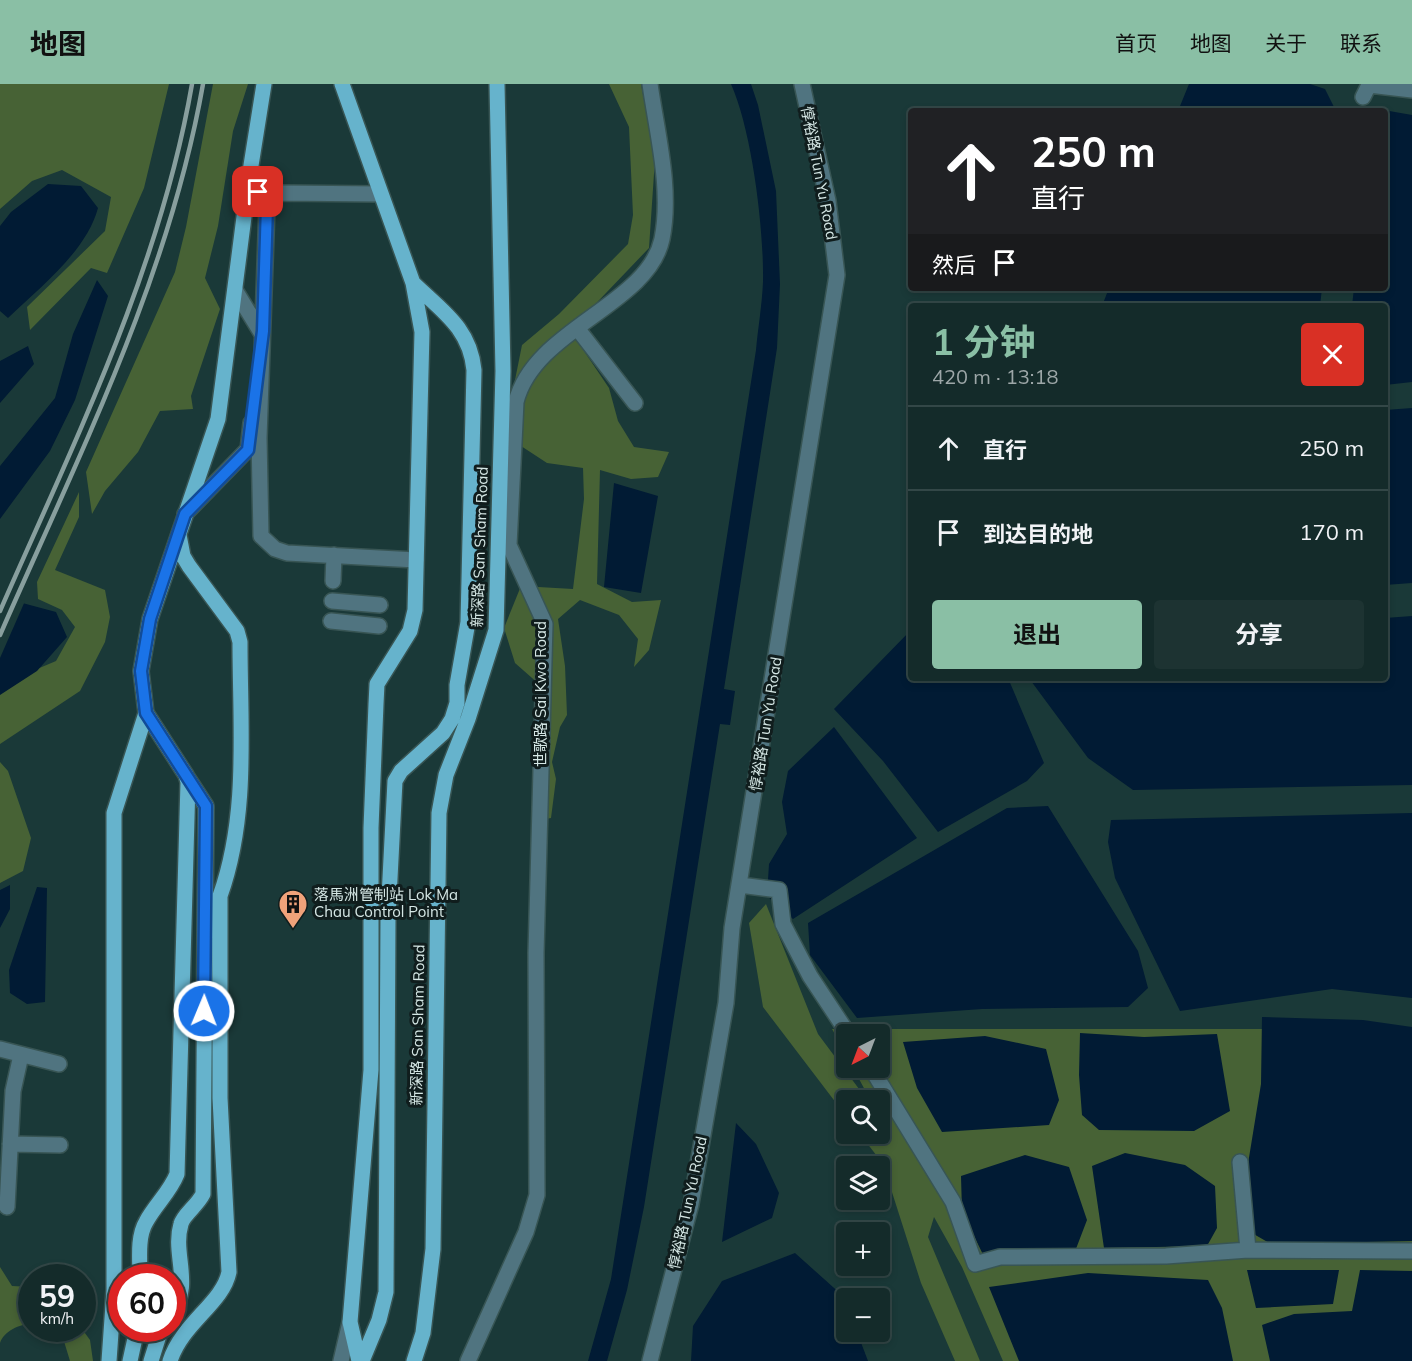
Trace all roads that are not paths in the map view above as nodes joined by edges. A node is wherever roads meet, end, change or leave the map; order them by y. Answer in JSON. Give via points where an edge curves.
{"nodes":[{"id":1,"x":264,"y":84,"type":"edge"},
{"id":2,"x":342,"y":84,"type":"edge"},
{"id":3,"x":497,"y":84,"type":"edge"},
{"id":4,"x":650,"y":84,"type":"edge"},
{"id":5,"x":802,"y":84,"type":"edge"},
{"id":6,"x":1412,"y":90,"type":"edge"},
{"id":7,"x":1363,"y":97,"type":"dead end"},
{"id":8,"x":249,"y":178,"type":"junction"},
{"id":9,"x":380,"y":194,"type":"junction"},
{"id":10,"x":267,"y":206,"type":"junction"},
{"id":11,"x":413,"y":284,"type":"junction"},
{"id":12,"x":235,"y":290,"type":"junction"},
{"id":13,"x":577,"y":328,"type":"junction"},
{"id":14,"x":263,"y":331,"type":"junction"},
{"id":15,"x":635,"y":403,"type":"dead end"},
{"id":16,"x":259,"y":438,"type":"junction"},
{"id":17,"x":248,"y":450,"type":"junction"},
{"id":18,"x":185,"y":514,"type":"junction"},
{"id":19,"x":179,"y":534,"type":"junction"},
{"id":20,"x":334,"y":555,"type":"junction"},
{"id":21,"x":416,"y":560,"type":"junction"},
{"id":22,"x":333,"y":581,"type":"dead end"},
{"id":23,"x":332,"y":601,"type":"dead end"},
{"id":24,"x":380,"y":605,"type":"dead end"},
{"id":25,"x":331,"y":621,"type":"dead end"},
{"id":26,"x":379,"y":626,"type":"dead end"},
{"id":27,"x":146,"y":713,"type":"junction"},
{"id":28,"x":186,"y":775,"type":"junction"},
{"id":29,"x":740,"y":885,"type":"junction"},
{"id":30,"x":842,"y":1024,"type":"edge"},
{"id":31,"x":0,"y":1049,"type":"edge"},
{"id":32,"x":21,"y":1055,"type":"junction"},
{"id":33,"x":58,"y":1064,"type":"dead end"},
{"id":34,"x":877,"y":1078,"type":"edge"},
{"id":35,"x":10,"y":1144,"type":"junction"},
{"id":36,"x":60,"y":1145,"type":"dead end"},
{"id":37,"x":1240,"y":1162,"type":"dead end"},
{"id":38,"x":7,"y":1207,"type":"dead end"},
{"id":39,"x":1248,"y":1250,"type":"junction"},
{"id":40,"x":1412,"y":1251,"type":"edge"},
{"id":41,"x":140,"y":1264,"type":"edge"},
{"id":42,"x":181,"y":1264,"type":"edge"},
{"id":43,"x":350,"y":1322,"type":"junction"},
{"id":44,"x":134,"y":1342,"type":"edge"},
{"id":45,"x":157,"y":1342,"type":"edge"},
{"id":46,"x":109,"y":1361,"type":"edge"},
{"id":47,"x":130,"y":1361,"type":"edge"},
{"id":48,"x":151,"y":1361,"type":"edge"},
{"id":49,"x":170,"y":1361,"type":"edge"},
{"id":50,"x":341,"y":1361,"type":"edge"},
{"id":51,"x":360,"y":1361,"type":"edge"},
{"id":52,"x":414,"y":1361,"type":"edge"},
{"id":53,"x":468,"y":1361,"type":"edge"},
{"id":54,"x":650,"y":1361,"type":"edge"}],
"edges":[{"from":1,"to":8,"type":"main road"},
{"from":2,"to":9,"type":"main road","name":"新深路 San Sham Road"},
{"from":3,"to":52,"type":"main road","name":"新深路 San Sham Road","via":[[503,372],[496,630],[446,775],[439,813],[433,1249],[425,1322]]},
{"from":4,"to":13,"type":"street","name":"世歌路 Sai Kwo Road","via":[[665,191],[662,239],[645,274]]},
{"from":5,"to":29,"type":"street","name":"惇裕路 Tun Yu Road","via":[[828,201],[837,275]]},
{"from":6,"to":7,"type":"street","via":[[1369,85]]},
{"from":8,"to":10,"type":"street"},
{"from":8,"to":12,"type":"main road"},
{"from":9,"to":10,"type":"street","via":[[280,193]]},
{"from":9,"to":11,"type":"main road","name":"新深路 San Sham Road"},
{"from":10,"to":14,"type":"street"},
{"from":11,"to":21,"type":"main road","name":"新深路 San Sham Road","via":[[422,332]]},
{"from":11,"to":51,"type":"main road","name":"新深路 San Sham Road","via":[[464,333],[472,350],[468,622],[452,719],[401,771],[396,782],[388,917],[386,1292],[380,1320]]},
{"from":12,"to":14,"type":"street"},
{"from":12,"to":18,"type":"main road","via":[[219,419]]},
{"from":13,"to":15,"type":"street"},
{"from":13,"to":53,"type":"street","name":"世歌路 Sai Kwo Road","via":[[531,369],[516,402],[509,545],[545,624],[536,953],[537,1195],[526,1232]]},
{"from":14,"to":16,"type":"street"},
{"from":14,"to":17,"type":"street"},
{"from":16,"to":17,"type":"street"},
{"from":16,"to":20,"type":"street","via":[[261,536],[275,549],[287,553]]},
{"from":17,"to":18,"type":"street"},
{"from":18,"to":19,"type":"main road"},
{"from":19,"to":27,"type":"main road","via":[[150,619],[141,671]]},
{"from":19,"to":49,"type":"main road","via":[[183,556],[237,632],[240,642],[240,803],[229,870],[220,897],[220,1098],[229,1272],[222,1289],[184,1331]]},
{"from":20,"to":21,"type":"street"},
{"from":20,"to":22,"type":"street"},
{"from":21,"to":43,"type":"main road","name":"新深路 San Sham Road","via":[[415,610],[410,631],[377,684],[371,828],[371,1070]]},
{"from":23,"to":24,"type":"street"},
{"from":25,"to":26,"type":"street"},
{"from":27,"to":28,"type":"main road"},
{"from":27,"to":46,"type":"main road","via":[[114,813],[114,1290]]},
{"from":28,"to":41,"type":"main road","via":[[177,1174],[145,1223]]},
{"from":28,"to":42,"type":"main road","via":[[206,806],[203,1194],[198,1206],[181,1221]]},
{"from":29,"to":30,"type":"street","via":[[779,890],[783,924],[810,976]]},
{"from":29,"to":54,"type":"street","name":"惇裕路 Tun Yu Road","via":[[726,1003],[691,1204]]},
{"from":31,"to":32,"type":"street"},
{"from":32,"to":33,"type":"street"},
{"from":32,"to":35,"type":"street","via":[[12,1091]]},
{"from":34,"to":39,"type":"street","via":[[953,1202],[975,1263],[1000,1257],[1166,1256]]},
{"from":35,"to":36,"type":"street"},
{"from":35,"to":38,"type":"street"},
{"from":37,"to":39,"type":"street"},
{"from":39,"to":40,"type":"street"},
{"from":43,"to":50,"type":"street"},
{"from":43,"to":51,"type":"main road","name":"新深路 San Sham Road"},
{"from":44,"to":47,"type":"main road"},
{"from":45,"to":48,"type":"main road"}]}
